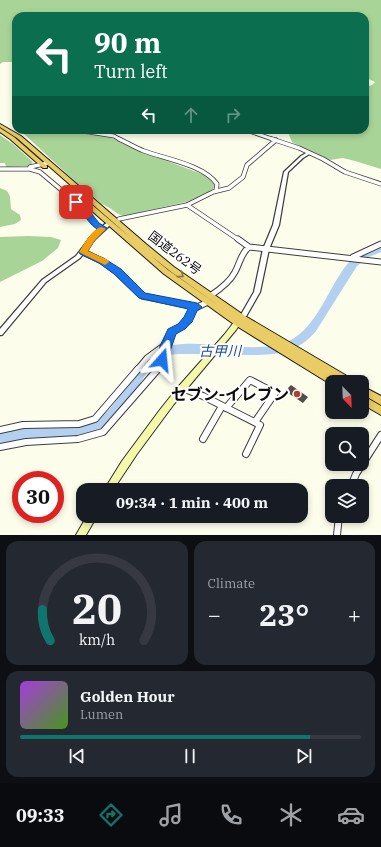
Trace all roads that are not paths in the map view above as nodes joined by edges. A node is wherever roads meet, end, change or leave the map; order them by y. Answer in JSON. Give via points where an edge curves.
{"nodes":[{"id":1,"x":0,"y":125,"type":"edge"},
{"id":2,"x":0,"y":130,"type":"edge"},
{"id":3,"x":12,"y":133,"type":"edge"},
{"id":4,"x":14,"y":134,"type":"edge"},
{"id":5,"x":101,"y":134,"type":"edge"},
{"id":6,"x":266,"y":134,"type":"edge"},
{"id":7,"x":276,"y":140,"type":"junction"},
{"id":8,"x":309,"y":153,"type":"junction"},
{"id":9,"x":46,"y":164,"type":"junction"},
{"id":10,"x":0,"y":169,"type":"edge"},
{"id":11,"x":21,"y":169,"type":"junction"},
{"id":12,"x":381,"y":184,"type":"edge"},
{"id":13,"x":216,"y":191,"type":"junction"},
{"id":14,"x":187,"y":205,"type":"junction"},
{"id":15,"x":119,"y":219,"type":"dead end"},
{"id":16,"x":105,"y":227,"type":"joint"},
{"id":17,"x":381,"y":244,"type":"edge"},
{"id":18,"x":249,"y":246,"type":"junction"},
{"id":19,"x":266,"y":249,"type":"junction"},
{"id":20,"x":83,"y":252,"type":"junction"},
{"id":21,"x":354,"y":258,"type":"junction"},
{"id":22,"x":381,"y":262,"type":"edge"},
{"id":23,"x":209,"y":299,"type":"junction"},
{"id":24,"x":197,"y":307,"type":"junction"},
{"id":25,"x":240,"y":320,"type":"junction"},
{"id":26,"x":0,"y":333,"type":"edge"},
{"id":27,"x":166,"y":345,"type":"junction"},
{"id":28,"x":291,"y":351,"type":"junction"},
{"id":29,"x":325,"y":375,"type":"edge"},
{"id":30,"x":336,"y":375,"type":"edge"},
{"id":31,"x":182,"y":388,"type":"junction"},
{"id":32,"x":369,"y":394,"type":"edge"},
{"id":33,"x":381,"y":401,"type":"edge"},
{"id":34,"x":369,"y":403,"type":"edge"},
{"id":35,"x":224,"y":407,"type":"junction"},
{"id":36,"x":381,"y":411,"type":"edge"},
{"id":37,"x":255,"y":422,"type":"junction"},
{"id":38,"x":0,"y":430,"type":"edge"},
{"id":39,"x":381,"y":435,"type":"edge"},
{"id":40,"x":203,"y":439,"type":"dead end"},
{"id":41,"x":0,"y":447,"type":"edge"},
{"id":42,"x":246,"y":454,"type":"dead end"},
{"id":43,"x":354,"y":479,"type":"edge"},
{"id":44,"x":113,"y":483,"type":"edge"},
{"id":45,"x":88,"y":523,"type":"edge"},
{"id":46,"x":338,"y":523,"type":"edge"},
{"id":47,"x":81,"y":535,"type":"edge"},
{"id":48,"x":337,"y":535,"type":"edge"}],
"edges":[{"from":1,"to":3,"type":"highway","name":"国道262号"},
{"from":2,"to":9,"type":"highway","name":"国道262号"},
{"from":4,"to":9,"type":"highway","name":"国道262号"},
{"from":5,"to":13,"type":"street","via":[[114,136],[144,151],[200,170],[213,178],[217,184]]},
{"from":6,"to":7,"type":"street"},
{"from":7,"to":8,"type":"street"},
{"from":7,"to":13,"type":"street","via":[[247,165],[243,176],[234,185]]},
{"from":8,"to":12,"type":"street","via":[[345,172]]},
{"from":8,"to":19,"type":"street","via":[[286,172],[276,226]]},
{"from":9,"to":11,"type":"street"},
{"from":9,"to":23,"type":"highway","name":"国道262号","via":[[143,253],[166,272]]},
{"from":10,"to":11,"type":"street"},
{"from":11,"to":16,"type":"street","via":[[40,172],[84,209],[96,224]]},
{"from":13,"to":14,"type":"street"},
{"from":14,"to":15,"type":"street"},
{"from":14,"to":18,"type":"street"},
{"from":16,"to":20,"type":"street"},
{"from":17,"to":21,"type":"street"},
{"from":18,"to":19,"type":"street"},
{"from":18,"to":23,"type":"street","via":[[244,249],[235,273]]},
{"from":19,"to":21,"type":"street"},
{"from":19,"to":25,"type":"street","via":[[256,292]]},
{"from":20,"to":24,"type":"street","via":[[117,272],[142,296]]},
{"from":20,"to":26,"type":"street","via":[[36,290]]},
{"from":21,"to":22,"type":"street"},
{"from":23,"to":24,"type":"street"},
{"from":23,"to":25,"type":"highway","name":"国道262号"},
{"from":24,"to":27,"type":"street","via":[[185,323],[172,332]]},
{"from":25,"to":28,"type":"highway","name":"国道262号","via":[[272,343]]},
{"from":25,"to":28,"type":"highway","name":"国道262号","via":[[280,340]]},
{"from":25,"to":31,"type":"main road"},
{"from":27,"to":38,"type":"street","via":[[146,358],[95,419],[79,424],[22,425]]},
{"from":27,"to":41,"type":"street","via":[[160,366],[103,432],[92,437],[24,441]]},
{"from":28,"to":29,"type":"highway","name":"国道262号"},
{"from":28,"to":30,"type":"highway","name":"国道262号"},
{"from":31,"to":35,"type":"street"},
{"from":31,"to":44,"type":"main road"},
{"from":32,"to":33,"type":"highway"},
{"from":34,"to":36,"type":"highway"},
{"from":35,"to":37,"type":"street"},
{"from":35,"to":37,"type":"street","via":[[250,380],[275,393]]},
{"from":35,"to":40,"type":"street"},
{"from":37,"to":42,"type":"street","via":[[260,425]]},
{"from":39,"to":43,"type":"street"},
{"from":45,"to":47,"type":"main road"},
{"from":46,"to":48,"type":"street"}]}
